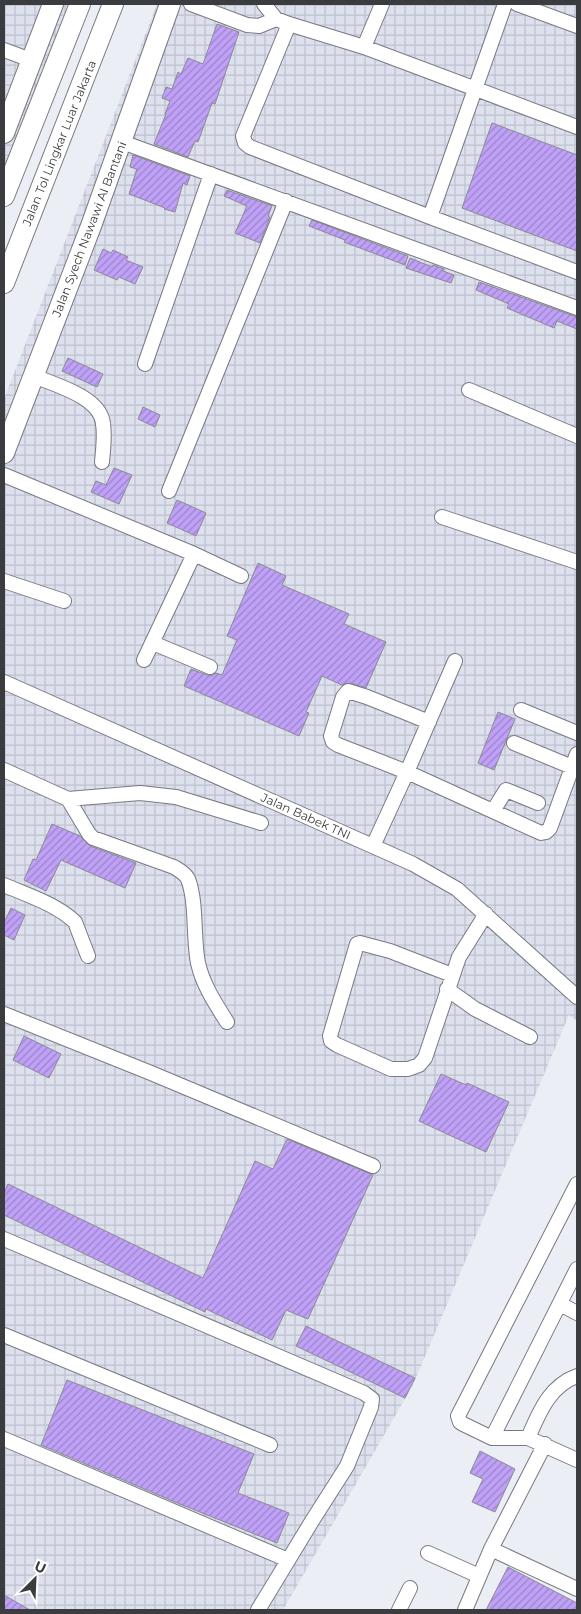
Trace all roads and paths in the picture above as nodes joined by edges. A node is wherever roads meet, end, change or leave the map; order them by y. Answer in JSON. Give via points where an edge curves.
{"nodes":[{"id":1,"x":53,"y":4,"type":"edge"},
{"id":2,"x":80,"y":4,"type":"edge"},
{"id":3,"x":114,"y":4,"type":"edge"},
{"id":4,"x":170,"y":4,"type":"edge"},
{"id":5,"x":191,"y":4,"type":"edge"},
{"id":6,"x":264,"y":4,"type":"edge"},
{"id":7,"x":382,"y":4,"type":"edge"},
{"id":8,"x":505,"y":4,"type":"edge"},
{"id":9,"x":517,"y":4,"type":"edge"},
{"id":10,"x":283,"y":22,"type":"junction"},
{"id":11,"x":577,"y":26,"type":"edge"},
{"id":12,"x":364,"y":47,"type":"junction"},
{"id":13,"x":4,"y":50,"type":"edge"},
{"id":14,"x":31,"y":60,"type":"junction"},
{"id":15,"x":475,"y":90,"type":"junction"},
{"id":16,"x":577,"y":126,"type":"edge"},
{"id":17,"x":5,"y":127,"type":"edge"},
{"id":18,"x":122,"y":142,"type":"junction"},
{"id":19,"x":211,"y":174,"type":"junction"},
{"id":20,"x":4,"y":196,"type":"edge"},
{"id":21,"x":286,"y":201,"type":"junction"},
{"id":22,"x":430,"y":217,"type":"junction"},
{"id":23,"x":577,"y":272,"type":"edge"},
{"id":24,"x":4,"y":282,"type":"edge"},
{"id":25,"x":577,"y":308,"type":"edge"},
{"id":26,"x":145,"y":364,"type":"dead end"},
{"id":27,"x":34,"y":376,"type":"junction"},
{"id":28,"x":469,"y":390,"type":"dead end"},
{"id":29,"x":577,"y":436,"type":"edge"},
{"id":30,"x":4,"y":452,"type":"edge"},
{"id":31,"x":102,"y":462,"type":"dead end"},
{"id":32,"x":4,"y":475,"type":"edge"},
{"id":33,"x":169,"y":491,"type":"dead end"},
{"id":34,"x":442,"y":517,"type":"dead end"},
{"id":35,"x":194,"y":554,"type":"junction"},
{"id":36,"x":577,"y":562,"type":"edge"},
{"id":37,"x":241,"y":576,"type":"dead end"},
{"id":38,"x":4,"y":581,"type":"edge"},
{"id":39,"x":64,"y":601,"type":"dead end"},
{"id":40,"x":153,"y":643,"type":"junction"},
{"id":41,"x":144,"y":660,"type":"dead end"},
{"id":42,"x":455,"y":661,"type":"dead end"},
{"id":43,"x":210,"y":667,"type":"dead end"},
{"id":44,"x":4,"y":682,"type":"edge"},
{"id":45,"x":521,"y":710,"type":"dead end"},
{"id":46,"x":429,"y":722,"type":"junction"},
{"id":47,"x":577,"y":733,"type":"edge"},
{"id":48,"x":514,"y":743,"type":"dead end"},
{"id":49,"x":575,"y":760,"type":"edge"},
{"id":50,"x":4,"y":770,"type":"edge"},
{"id":51,"x":407,"y":772,"type":"junction"},
{"id":52,"x":68,"y":799,"type":"junction"},
{"id":53,"x":538,"y":803,"type":"dead end"},
{"id":54,"x":493,"y":811,"type":"junction"},
{"id":55,"x":261,"y":823,"type":"dead end"},
{"id":56,"x":373,"y":846,"type":"junction"},
{"id":57,"x":4,"y":885,"type":"edge"},
{"id":58,"x":486,"y":914,"type":"junction"},
{"id":59,"x":88,"y":956,"type":"dead end"},
{"id":60,"x":452,"y":974,"type":"junction"},
{"id":61,"x":447,"y":989,"type":"junction"},
{"id":62,"x":577,"y":997,"type":"edge"},
{"id":63,"x":4,"y":1014,"type":"edge"},
{"id":64,"x":227,"y":1022,"type":"dead end"},
{"id":65,"x":530,"y":1037,"type":"dead end"},
{"id":66,"x":373,"y":1166,"type":"dead end"},
{"id":67,"x":577,"y":1184,"type":"edge"},
{"id":68,"x":4,"y":1240,"type":"edge"},
{"id":69,"x":577,"y":1269,"type":"edge"},
{"id":70,"x":560,"y":1304,"type":"junction"},
{"id":71,"x":577,"y":1313,"type":"edge"},
{"id":72,"x":4,"y":1335,"type":"edge"},
{"id":73,"x":577,"y":1376,"type":"edge"},
{"id":74,"x":492,"y":1438,"type":"junction"},
{"id":75,"x":528,"y":1438,"type":"junction"},
{"id":76,"x":4,"y":1439,"type":"edge"},
{"id":77,"x":545,"y":1444,"type":"junction"},
{"id":78,"x":270,"y":1445,"type":"dead end"},
{"id":79,"x":577,"y":1460,"type":"edge"},
{"id":80,"x":491,"y":1549,"type":"junction"},
{"id":81,"x":428,"y":1553,"type":"dead end"},
{"id":82,"x":288,"y":1560,"type":"junction"},
{"id":83,"x":479,"y":1576,"type":"junction"},
{"id":84,"x":410,"y":1588,"type":"dead end"},
{"id":85,"x":577,"y":1589,"type":"edge"},
{"id":86,"x":258,"y":1610,"type":"edge"},
{"id":87,"x":399,"y":1610,"type":"edge"},
{"id":88,"x":465,"y":1610,"type":"edge"}],
"edges":[{"from":1,"to":14,"type":"highway"},
{"from":2,"to":20,"type":"highway"},
{"from":3,"to":24,"type":"highway","name":"Jalan Tol Lingkar Luar Jakarta"},
{"from":4,"to":18,"type":"highway","name":"Jalan Syech Nawawi Al Bantani"},
{"from":5,"to":10,"type":"street","via":[[247,25]]},
{"from":6,"to":10,"type":"street"},
{"from":7,"to":12,"type":"street"},
{"from":8,"to":15,"type":"street"},
{"from":9,"to":11,"type":"street"},
{"from":10,"to":12,"type":"street"},
{"from":10,"to":22,"type":"street","via":[[243,136],[245,143]]},
{"from":12,"to":15,"type":"street"},
{"from":13,"to":14,"type":"street"},
{"from":14,"to":17,"type":"highway"},
{"from":15,"to":16,"type":"street"},
{"from":15,"to":22,"type":"street"},
{"from":18,"to":19,"type":"street"},
{"from":18,"to":27,"type":"highway","name":"Jalan Syech Nawawi Al Bantani"},
{"from":19,"to":21,"type":"street"},
{"from":19,"to":26,"type":"street"},
{"from":21,"to":25,"type":"street"},
{"from":21,"to":33,"type":"street"},
{"from":22,"to":23,"type":"street"},
{"from":27,"to":30,"type":"highway","name":"Jalan Syech Nawawi Al Bantani"},
{"from":27,"to":31,"type":"street","via":[[87,399],[98,408],[104,422]]},
{"from":28,"to":29,"type":"street"},
{"from":32,"to":35,"type":"street"},
{"from":34,"to":36,"type":"street"},
{"from":35,"to":37,"type":"street"},
{"from":35,"to":40,"type":"street"},
{"from":38,"to":39,"type":"street"},
{"from":40,"to":41,"type":"street"},
{"from":40,"to":43,"type":"street"},
{"from":42,"to":46,"type":"street"},
{"from":44,"to":56,"type":"street","name":"Jalan Babek TNI"},
{"from":45,"to":47,"type":"street"},
{"from":46,"to":51,"type":"street"},
{"from":46,"to":51,"type":"street","via":[[352,692],[348,691],[343,697],[331,736],[333,742]]},
{"from":48,"to":49,"type":"street"},
{"from":49,"to":54,"type":"street","via":[[546,832],[540,833]]},
{"from":50,"to":52,"type":"street"},
{"from":51,"to":54,"type":"street"},
{"from":51,"to":56,"type":"street"},
{"from":52,"to":55,"type":"street","via":[[140,793],[176,797]]},
{"from":52,"to":64,"type":"street","via":[[93,838],[174,867],[188,878],[198,963],[207,990]]},
{"from":53,"to":54,"type":"street","via":[[506,790]]},
{"from":56,"to":58,"type":"street","name":"Jalan Babek TNI","via":[[457,889]]},
{"from":57,"to":59,"type":"street","via":[[71,918]]},
{"from":58,"to":60,"type":"street"},
{"from":58,"to":62,"type":"street","name":"Jalan Babek TNI"},
{"from":60,"to":61,"type":"street"},
{"from":60,"to":61,"type":"street","via":[[360,942],[331,1041],[392,1069],[419,1065]]},
{"from":61,"to":65,"type":"street","via":[[475,1009]]},
{"from":63,"to":66,"type":"street"},
{"from":67,"to":74,"type":"street","via":[[458,1415],[460,1422]]},
{"from":68,"to":82,"type":"street","via":[[372,1399],[347,1466]]},
{"from":69,"to":70,"type":"street"},
{"from":70,"to":71,"type":"street"},
{"from":70,"to":74,"type":"street"},
{"from":72,"to":78,"type":"street"},
{"from":73,"to":75,"type":"street","via":[[567,1380],[544,1402]]},
{"from":74,"to":75,"type":"street"},
{"from":75,"to":77,"type":"street"},
{"from":76,"to":82,"type":"street"},
{"from":77,"to":79,"type":"street"},
{"from":77,"to":80,"type":"street"},
{"from":80,"to":83,"type":"street"},
{"from":80,"to":85,"type":"street"},
{"from":81,"to":83,"type":"street"},
{"from":82,"to":86,"type":"street"},
{"from":83,"to":88,"type":"street"},
{"from":84,"to":87,"type":"street"}]}
